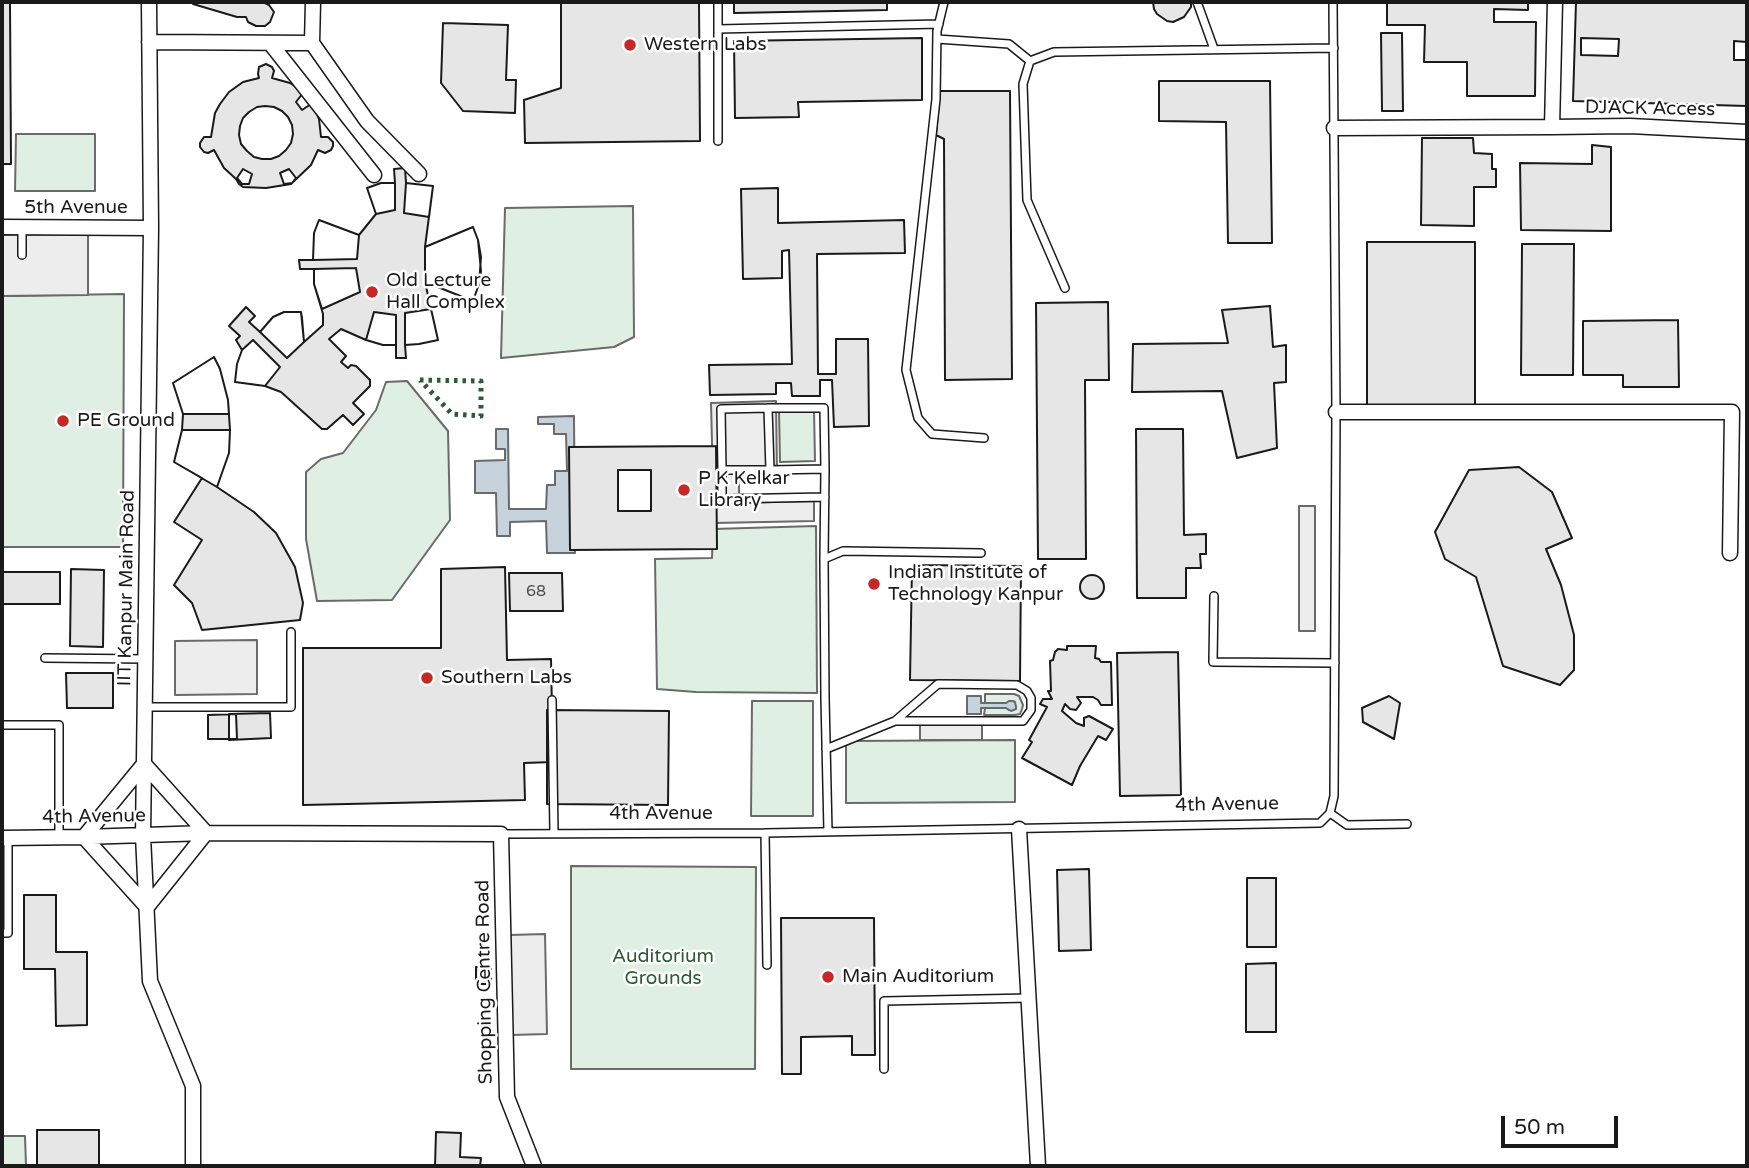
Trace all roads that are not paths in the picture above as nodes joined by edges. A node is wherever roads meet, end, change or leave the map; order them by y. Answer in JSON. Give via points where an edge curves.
{"nodes":[{"id":1,"x":149,"y":2,"type":"edge"},
{"id":2,"x":313,"y":2,"type":"edge"},
{"id":3,"x":718,"y":2,"type":"edge"},
{"id":4,"x":944,"y":2,"type":"edge"},
{"id":5,"x":1197,"y":2,"type":"edge"},
{"id":6,"x":1333,"y":2,"type":"edge"},
{"id":7,"x":1555,"y":2,"type":"edge"},
{"id":8,"x":939,"y":24,"type":"junction"},
{"id":9,"x":718,"y":29,"type":"junction"},
{"id":10,"x":937,"y":39,"type":"junction"},
{"id":11,"x":149,"y":42,"type":"junction"},
{"id":12,"x":270,"y":43,"type":"junction"},
{"id":13,"x":312,"y":43,"type":"junction"},
{"id":14,"x":1334,"y":48,"type":"junction"},
{"id":15,"x":1214,"y":49,"type":"junction"},
{"id":16,"x":1030,"y":61,"type":"junction"},
{"id":17,"x":1552,"y":127,"type":"junction"},
{"id":18,"x":1334,"y":128,"type":"junction"},
{"id":19,"x":1747,"y":132,"type":"edge"},
{"id":20,"x":718,"y":141,"type":"dead end"},
{"id":21,"x":419,"y":174,"type":"dead end"},
{"id":22,"x":374,"y":175,"type":"dead end"},
{"id":23,"x":2,"y":227,"type":"edge"},
{"id":24,"x":22,"y":227,"type":"junction"},
{"id":25,"x":151,"y":228,"type":"junction"},
{"id":26,"x":22,"y":255,"type":"dead end"},
{"id":27,"x":1065,"y":288,"type":"dead end"},
{"id":28,"x":768,"y":408,"type":"junction"},
{"id":29,"x":1336,"y":412,"type":"junction"},
{"id":30,"x":984,"y":438,"type":"dead end"},
{"id":31,"x":825,"y":469,"type":"junction"},
{"id":32,"x":722,"y":470,"type":"junction"},
{"id":33,"x":770,"y":470,"type":"junction"},
{"id":34,"x":825,"y":497,"type":"junction"},
{"id":35,"x":981,"y":553,"type":"dead end"},
{"id":36,"x":1730,"y":553,"type":"dead end"},
{"id":37,"x":824,"y":559,"type":"junction"},
{"id":38,"x":1214,"y":596,"type":"dead end"},
{"id":39,"x":291,"y":632,"type":"dead end"},
{"id":40,"x":45,"y":658,"type":"dead end"},
{"id":41,"x":145,"y":659,"type":"junction"},
{"id":42,"x":1335,"y":663,"type":"junction"},
{"id":43,"x":552,"y":701,"type":"dead end"},
{"id":44,"x":145,"y":708,"type":"junction"},
{"id":45,"x":895,"y":721,"type":"junction"},
{"id":46,"x":2,"y":725,"type":"edge"},
{"id":47,"x":826,"y":749,"type":"junction"},
{"id":48,"x":144,"y":764,"type":"junction"},
{"id":49,"x":1330,"y":813,"type":"junction"},
{"id":50,"x":1407,"y":824,"type":"dead end"},
{"id":51,"x":1019,"y":829,"type":"junction"},
{"id":52,"x":765,"y":832,"type":"junction"},
{"id":53,"x":828,"y":832,"type":"junction"},
{"id":54,"x":206,"y":833,"type":"junction"},
{"id":55,"x":501,"y":834,"type":"junction"},
{"id":56,"x":554,"y":834,"type":"junction"},
{"id":57,"x":143,"y":836,"type":"junction"},
{"id":58,"x":59,"y":837,"type":"junction"},
{"id":59,"x":5,"y":838,"type":"edge"},
{"id":60,"x":84,"y":838,"type":"junction"},
{"id":61,"x":147,"y":906,"type":"junction"},
{"id":62,"x":2,"y":933,"type":"edge"},
{"id":63,"x":767,"y":965,"type":"dead end"},
{"id":64,"x":1029,"y":998,"type":"junction"},
{"id":65,"x":884,"y":1069,"type":"dead end"},
{"id":66,"x":193,"y":1166,"type":"edge"},
{"id":67,"x":534,"y":1166,"type":"edge"},
{"id":68,"x":1038,"y":1166,"type":"edge"}],
"edges":[{"from":1,"to":11,"type":"street","name":"IIT Kanpur Main Road"},
{"from":2,"to":13,"type":"street"},
{"from":3,"to":9,"type":"lane"},
{"from":4,"to":8,"type":"lane"},
{"from":5,"to":15,"type":"lane"},
{"from":6,"to":14,"type":"lane"},
{"from":7,"to":17,"type":"street"},
{"from":8,"to":9,"type":"lane"},
{"from":8,"to":10,"type":"lane"},
{"from":9,"to":20,"type":"lane"},
{"from":10,"to":16,"type":"lane","via":[[1009,44]]},
{"from":10,"to":30,"type":"lane","via":[[936,99],[906,370],[918,418],[932,434]]},
{"from":11,"to":12,"type":"street"},
{"from":11,"to":25,"type":"street","name":"IIT Kanpur Main Road"},
{"from":12,"to":13,"type":"street"},
{"from":12,"to":22,"type":"street"},
{"from":13,"to":21,"type":"street","via":[[367,121]]},
{"from":14,"to":15,"type":"lane"},
{"from":14,"to":18,"type":"lane"},
{"from":15,"to":16,"type":"lane","via":[[1054,52]]},
{"from":16,"to":27,"type":"lane","via":[[1023,84],[1027,200]]},
{"from":17,"to":18,"type":"street","name":"DJACK Access"},
{"from":17,"to":19,"type":"street","name":"DJACK Access"},
{"from":18,"to":29,"type":"lane"},
{"from":23,"to":24,"type":"street","name":"5th Avenue"},
{"from":24,"to":25,"type":"street","name":"5th Avenue"},
{"from":24,"to":26,"type":"lane"},
{"from":25,"to":41,"type":"street","name":"IIT Kanpur Main Road"},
{"from":28,"to":31,"type":"lane","via":[[824,408]]},
{"from":28,"to":32,"type":"lane","via":[[721,409]]},
{"from":28,"to":33,"type":"lane"},
{"from":29,"to":36,"type":"street","via":[[1732,412]]},
{"from":29,"to":42,"type":"lane"},
{"from":31,"to":33,"type":"lane"},
{"from":31,"to":34,"type":"lane"},
{"from":32,"to":33,"type":"lane"},
{"from":32,"to":34,"type":"lane","via":[[722,499]]},
{"from":34,"to":37,"type":"lane"},
{"from":35,"to":37,"type":"lane","via":[[843,551]]},
{"from":37,"to":47,"type":"lane"},
{"from":38,"to":42,"type":"lane","via":[[1213,662]]},
{"from":39,"to":44,"type":"lane","via":[[291,706]]},
{"from":40,"to":41,"type":"lane"},
{"from":41,"to":44,"type":"street","name":"IIT Kanpur Main Road"},
{"from":42,"to":49,"type":"lane"},
{"from":43,"to":56,"type":"lane"},
{"from":44,"to":48,"type":"street","name":"IIT Kanpur Main Road"},
{"from":45,"to":45,"type":"lane","via":[[1023,721],[1031,710],[1031,698],[1017,685],[938,684]]},
{"from":45,"to":47,"type":"lane"},
{"from":46,"to":58,"type":"lane","via":[[59,725]]},
{"from":47,"to":53,"type":"lane"},
{"from":48,"to":54,"type":"street"},
{"from":48,"to":57,"type":"street","name":"IIT Kanpur Main Road"},
{"from":48,"to":60,"type":"street"},
{"from":49,"to":50,"type":"lane","via":[[1347,825]]},
{"from":49,"to":51,"type":"lane","name":"4th Avenue","via":[[1320,823]]},
{"from":51,"to":53,"type":"lane","name":"4th Avenue"},
{"from":51,"to":64,"type":"street"},
{"from":52,"to":53,"type":"lane","name":"4th Avenue"},
{"from":52,"to":56,"type":"lane","name":"4th Avenue"},
{"from":52,"to":63,"type":"lane"},
{"from":54,"to":55,"type":"street","name":"4th Avenue"},
{"from":54,"to":57,"type":"street","name":"4th Avenue"},
{"from":54,"to":61,"type":"street"},
{"from":55,"to":56,"type":"lane","name":"4th Avenue"},
{"from":55,"to":67,"type":"street","name":"Shopping Centre Road","via":[[507,1097]]},
{"from":57,"to":60,"type":"street","name":"4th Avenue"},
{"from":57,"to":61,"type":"street","name":"IIT Kanpur Main Road"},
{"from":58,"to":59,"type":"street","name":"4th Avenue"},
{"from":58,"to":60,"type":"street","name":"4th Avenue"},
{"from":59,"to":62,"type":"lane","via":[[8,933]]},
{"from":60,"to":61,"type":"street"},
{"from":61,"to":66,"type":"street","name":"IIT Kanpur Main Road","via":[[150,981],[193,1086]]},
{"from":64,"to":65,"type":"lane","via":[[884,1001]]},
{"from":64,"to":68,"type":"street"}]}
